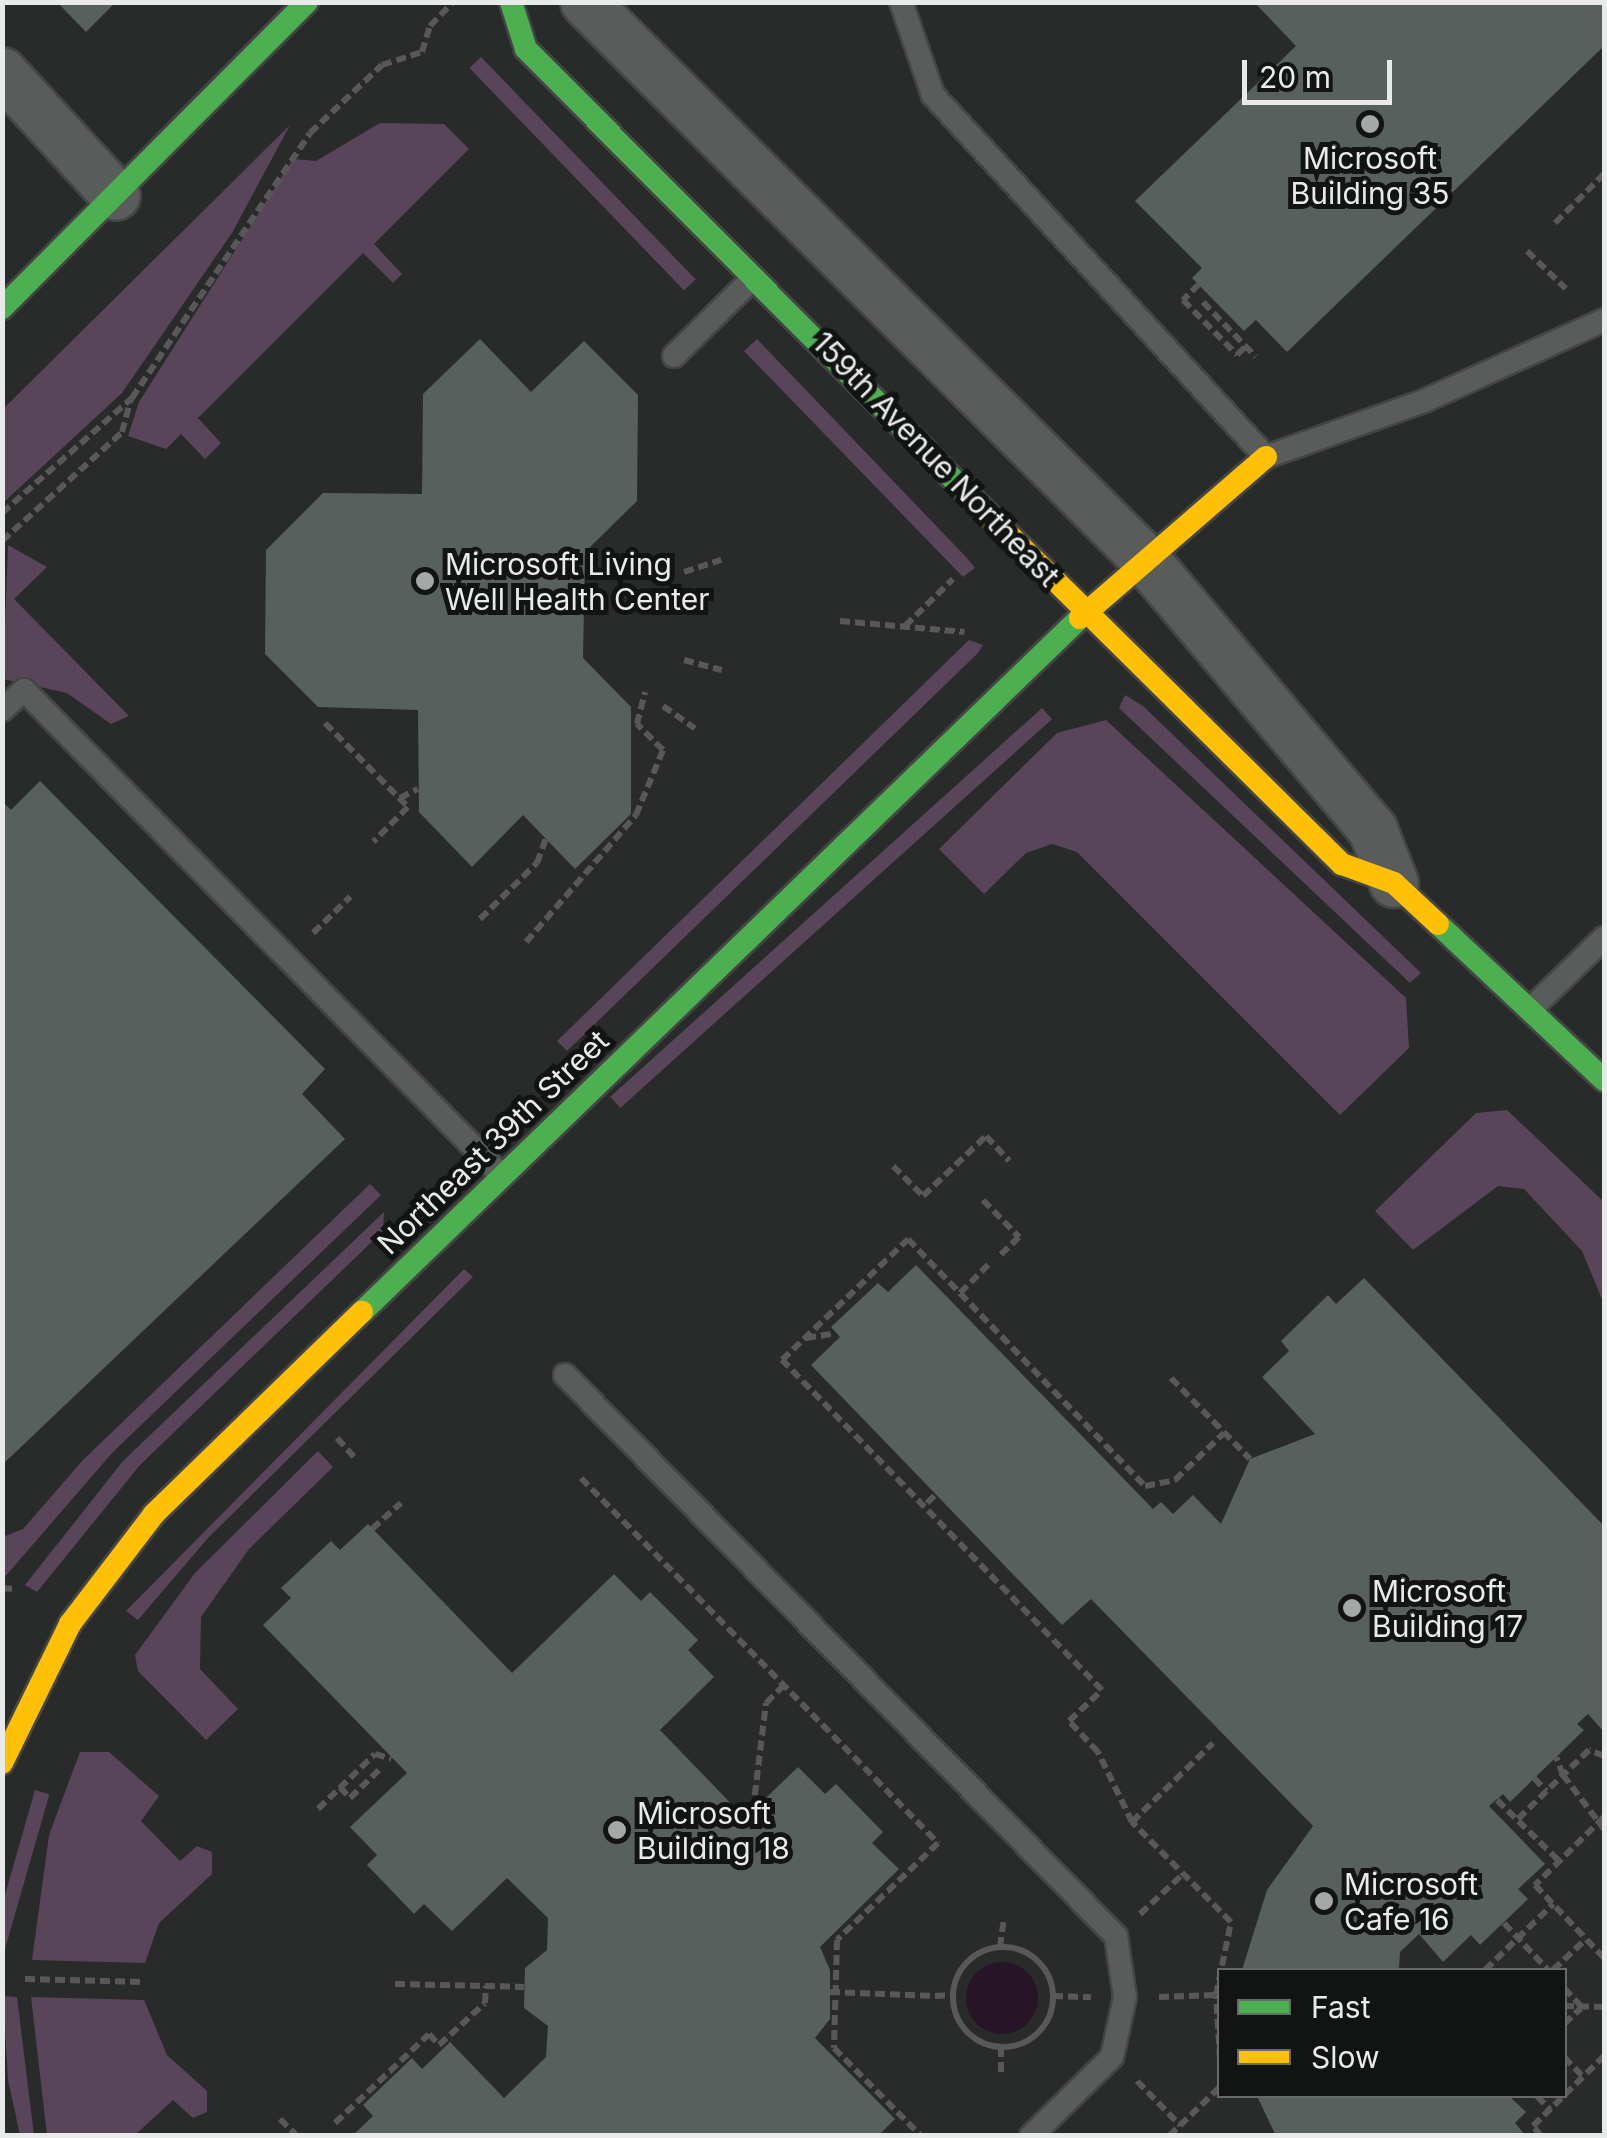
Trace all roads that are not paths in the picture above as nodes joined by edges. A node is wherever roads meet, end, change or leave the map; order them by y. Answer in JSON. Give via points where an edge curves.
{"nodes":[{"id":1,"x":307,"y":2,"type":"edge"},
{"id":2,"x":511,"y":2,"type":"edge"},
{"id":3,"x":584,"y":2,"type":"edge"},
{"id":4,"x":901,"y":2,"type":"edge"},
{"id":5,"x":2,"y":72,"type":"edge"},
{"id":6,"x":116,"y":196,"type":"junction"},
{"id":7,"x":756,"y":275,"type":"junction"},
{"id":8,"x":2,"y":308,"type":"edge"},
{"id":9,"x":1604,"y":320,"type":"edge"},
{"id":10,"x":674,"y":356,"type":"dead end"},
{"id":11,"x":1266,"y":457,"type":"junction"},
{"id":12,"x":1144,"y":558,"type":"junction"},
{"id":13,"x":1086,"y":612,"type":"junction"},
{"id":14,"x":2,"y":710,"type":"edge"},
{"id":15,"x":1394,"y":883,"type":"junction"},
{"id":16,"x":1604,"y":938,"type":"edge"},
{"id":17,"x":1534,"y":1006,"type":"junction"},
{"id":18,"x":1604,"y":1080,"type":"edge"},
{"id":19,"x":502,"y":1175,"type":"junction"},
{"id":20,"x":565,"y":1375,"type":"dead end"},
{"id":21,"x":2,"y":1763,"type":"edge"},
{"id":22,"x":1032,"y":2136,"type":"edge"}],
"edges":[{"from":1,"to":6,"type":"street"},
{"from":2,"to":7,"type":"street","name":"159th Avenue Northeast","via":[[526,49]]},
{"from":3,"to":12,"type":"street","name":"159th Avenue Northeast"},
{"from":4,"to":11,"type":"lane","via":[[933,94]]},
{"from":5,"to":6,"type":"street"},
{"from":6,"to":8,"type":"street"},
{"from":7,"to":10,"type":"lane"},
{"from":7,"to":13,"type":"street","name":"159th Avenue Northeast"},
{"from":9,"to":11,"type":"lane","via":[[1424,402]]},
{"from":11,"to":12,"type":"street","name":"Northeast 39th Street"},
{"from":12,"to":13,"type":"street","name":"Northeast 39th Street"},
{"from":12,"to":15,"type":"street","name":"159th Avenue Northeast","via":[[1374,830]]},
{"from":13,"to":15,"type":"street","name":"159th Avenue Northeast","via":[[1342,864]]},
{"from":13,"to":19,"type":"street","name":"Northeast 39th Street"},
{"from":14,"to":19,"type":"lane","via":[[24,690]]},
{"from":15,"to":17,"type":"street","name":"159th Avenue Northeast"},
{"from":16,"to":17,"type":"lane"},
{"from":17,"to":18,"type":"street","name":"159th Avenue Northeast"},
{"from":19,"to":21,"type":"street","name":"Northeast 39th Street","via":[[154,1514],[70,1624]]},
{"from":20,"to":22,"type":"lane","via":[[1116,1936],[1125,1997],[1112,2058]]}]}
